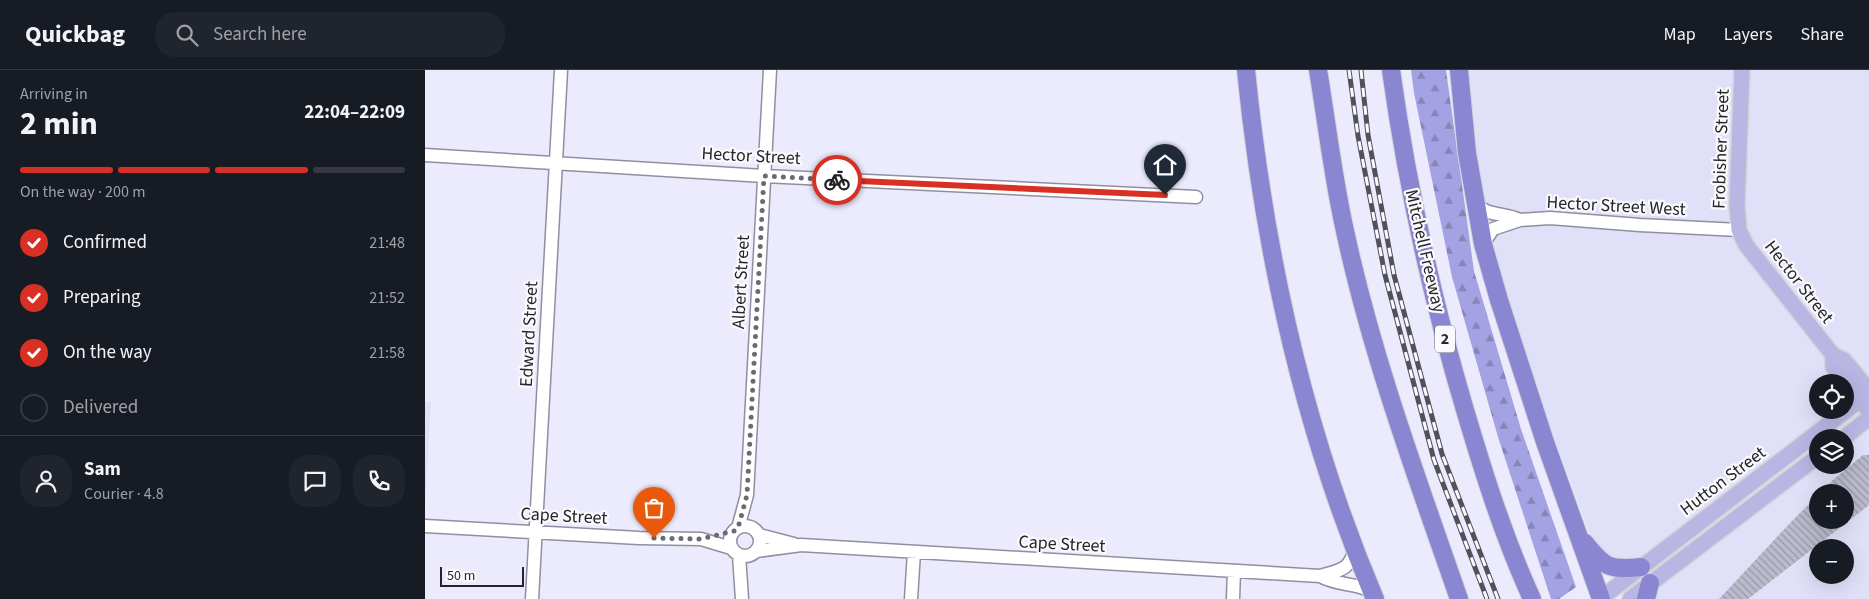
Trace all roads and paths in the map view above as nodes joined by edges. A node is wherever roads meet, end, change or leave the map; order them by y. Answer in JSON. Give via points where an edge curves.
{"nodes":[{"id":1,"x":561,"y":70,"type":"edge"},
{"id":2,"x":770,"y":70,"type":"edge"},
{"id":3,"x":1246,"y":70,"type":"edge"},
{"id":4,"x":1318,"y":70,"type":"edge"},
{"id":5,"x":1391,"y":70,"type":"edge"},
{"id":6,"x":1459,"y":70,"type":"edge"},
{"id":7,"x":1742,"y":70,"type":"edge"},
{"id":8,"x":425,"y":155,"type":"edge"},
{"id":9,"x":556,"y":163,"type":"junction"},
{"id":10,"x":764,"y":176,"type":"junction"},
{"id":11,"x":1196,"y":197,"type":"dead end"},
{"id":12,"x":1475,"y":204,"type":"junction"},
{"id":13,"x":1520,"y":220,"type":"junction"},
{"id":14,"x":1739,"y":230,"type":"junction"},
{"id":15,"x":1483,"y":244,"type":"junction"},
{"id":16,"x":1833,"y":355,"type":"junction"},
{"id":17,"x":1838,"y":374,"type":"edge"},
{"id":18,"x":1854,"y":390,"type":"edge"},
{"id":19,"x":1867,"y":399,"type":"edge"},
{"id":20,"x":1869,"y":418,"type":"edge"},
{"id":21,"x":1821,"y":419,"type":"edge"},
{"id":22,"x":1854,"y":430,"type":"edge"},
{"id":23,"x":1869,"y":432,"type":"edge"},
{"id":24,"x":1854,"y":434,"type":"edge"},
{"id":25,"x":1808,"y":440,"type":"junction"},
{"id":26,"x":1809,"y":463,"type":"edge"},
{"id":27,"x":747,"y":495,"type":"junction"},
{"id":28,"x":425,"y":526,"type":"edge"},
{"id":29,"x":736,"y":529,"type":"junction"},
{"id":30,"x":535,"y":532,"type":"junction"},
{"id":31,"x":757,"y":532,"type":"junction"},
{"id":32,"x":1576,"y":533,"type":"junction"},
{"id":33,"x":701,"y":539,"type":"junction"},
{"id":34,"x":801,"y":545,"type":"junction"},
{"id":35,"x":1355,"y":549,"type":"junction"},
{"id":36,"x":745,"y":552,"type":"junction"},
{"id":37,"x":915,"y":552,"type":"junction"},
{"id":38,"x":1641,"y":567,"type":"junction"},
{"id":39,"x":1234,"y":572,"type":"junction"},
{"id":40,"x":1320,"y":576,"type":"junction"},
{"id":41,"x":1648,"y":591,"type":"edge"},
{"id":42,"x":742,"y":594,"type":"edge"},
{"id":43,"x":1373,"y":595,"type":"edge"},
{"id":44,"x":1601,"y":597,"type":"edge"},
{"id":45,"x":531,"y":599,"type":"edge"},
{"id":46,"x":911,"y":599,"type":"edge"},
{"id":47,"x":1233,"y":599,"type":"edge"},
{"id":48,"x":1459,"y":599,"type":"edge"},
{"id":49,"x":1532,"y":599,"type":"edge"},
{"id":50,"x":1630,"y":599,"type":"edge"}],
"edges":[{"from":1,"to":9,"type":"street","name":"Edward Street"},
{"from":2,"to":10,"type":"street","name":"Albert Street"},
{"from":3,"to":35,"type":"highway","via":[[1263,209],[1289,336],[1327,473]]},
{"from":4,"to":48,"type":"highway","via":[[1345,232],[1367,317],[1402,437]]},
{"from":5,"to":49,"type":"highway","name":"Mitchell Freeway","number":"2","via":[[1420,237],[1455,377],[1501,523]]},
{"from":6,"to":12,"type":"highway"},
{"from":7,"to":14,"type":"main road","name":"Frobisher Street"},
{"from":8,"to":9,"type":"street","name":"Hector Street"},
{"from":9,"to":10,"type":"street","name":"Hector Street"},
{"from":9,"to":30,"type":"street","name":"Edward Street"},
{"from":10,"to":11,"type":"street","name":"Hector Street"},
{"from":10,"to":27,"type":"street","name":"Albert Street"},
{"from":12,"to":13,"type":"street","name":"Hector Street West","via":[[1493,214],[1510,215]]},
{"from":12,"to":15,"type":"highway"},
{"from":13,"to":14,"type":"street","name":"Hector Street West","via":[[1550,218]]},
{"from":13,"to":15,"type":"street","name":"Hector Street West","via":[[1493,229]]},
{"from":14,"to":16,"type":"main road","name":"Hector Street","via":[[1746,245]]},
{"from":15,"to":32,"type":"highway","via":[[1533,408]]},
{"from":16,"to":17,"type":"main road","name":"Hector Street","via":[[1833,367]]},
{"from":16,"to":19,"type":"main road","name":"Hector Street","via":[[1844,360]]},
{"from":18,"to":19,"type":"main road","name":"Hector Street"},
{"from":19,"to":25,"type":"main road","name":"Hutton Street"},
{"from":20,"to":22,"type":"main road"},
{"from":21,"to":25,"type":"main road"},
{"from":23,"to":24,"type":"main road"},
{"from":25,"to":38,"type":"main road","name":"Hutton Street"},
{"from":26,"to":41,"type":"main road","name":"Hutton Street"},
{"from":27,"to":29,"type":"street","name":"Albert Street"},
{"from":27,"to":31,"type":"street","name":"Albert Street"},
{"from":28,"to":30,"type":"street","name":"Cape Street"},
{"from":29,"to":31,"type":"street","name":"Cape Street","via":[[751,527]]},
{"from":29,"to":33,"type":"street","name":"Cape Street"},
{"from":29,"to":36,"type":"street","name":"Albert Street","via":[[730,539]]},
{"from":30,"to":33,"type":"street","name":"Cape Street"},
{"from":30,"to":45,"type":"street","name":"Edward Street"},
{"from":31,"to":34,"type":"street","name":"Cape Street"},
{"from":31,"to":36,"type":"street","via":[[761,540]]},
{"from":32,"to":38,"type":"highway","via":[[1600,562],[1618,569]]},
{"from":32,"to":44,"type":"highway"},
{"from":33,"to":36,"type":"street","name":"Cape Street"},
{"from":34,"to":36,"type":"street","name":"Cape Street"},
{"from":34,"to":37,"type":"street","name":"Cape Street"},
{"from":35,"to":40,"type":"street","name":"Cape Street","via":[[1349,565]]},
{"from":35,"to":43,"type":"highway"},
{"from":36,"to":42,"type":"street"},
{"from":37,"to":39,"type":"street","name":"Cape Street"},
{"from":37,"to":46,"type":"street"},
{"from":38,"to":44,"type":"main road","name":"Hutton Street"},
{"from":39,"to":40,"type":"street","name":"Cape Street"},
{"from":39,"to":47,"type":"street"},
{"from":40,"to":43,"type":"street","name":"Cape Street","via":[[1333,583],[1356,584]]},
{"from":41,"to":50,"type":"main road","name":"Hutton Street"}]}
